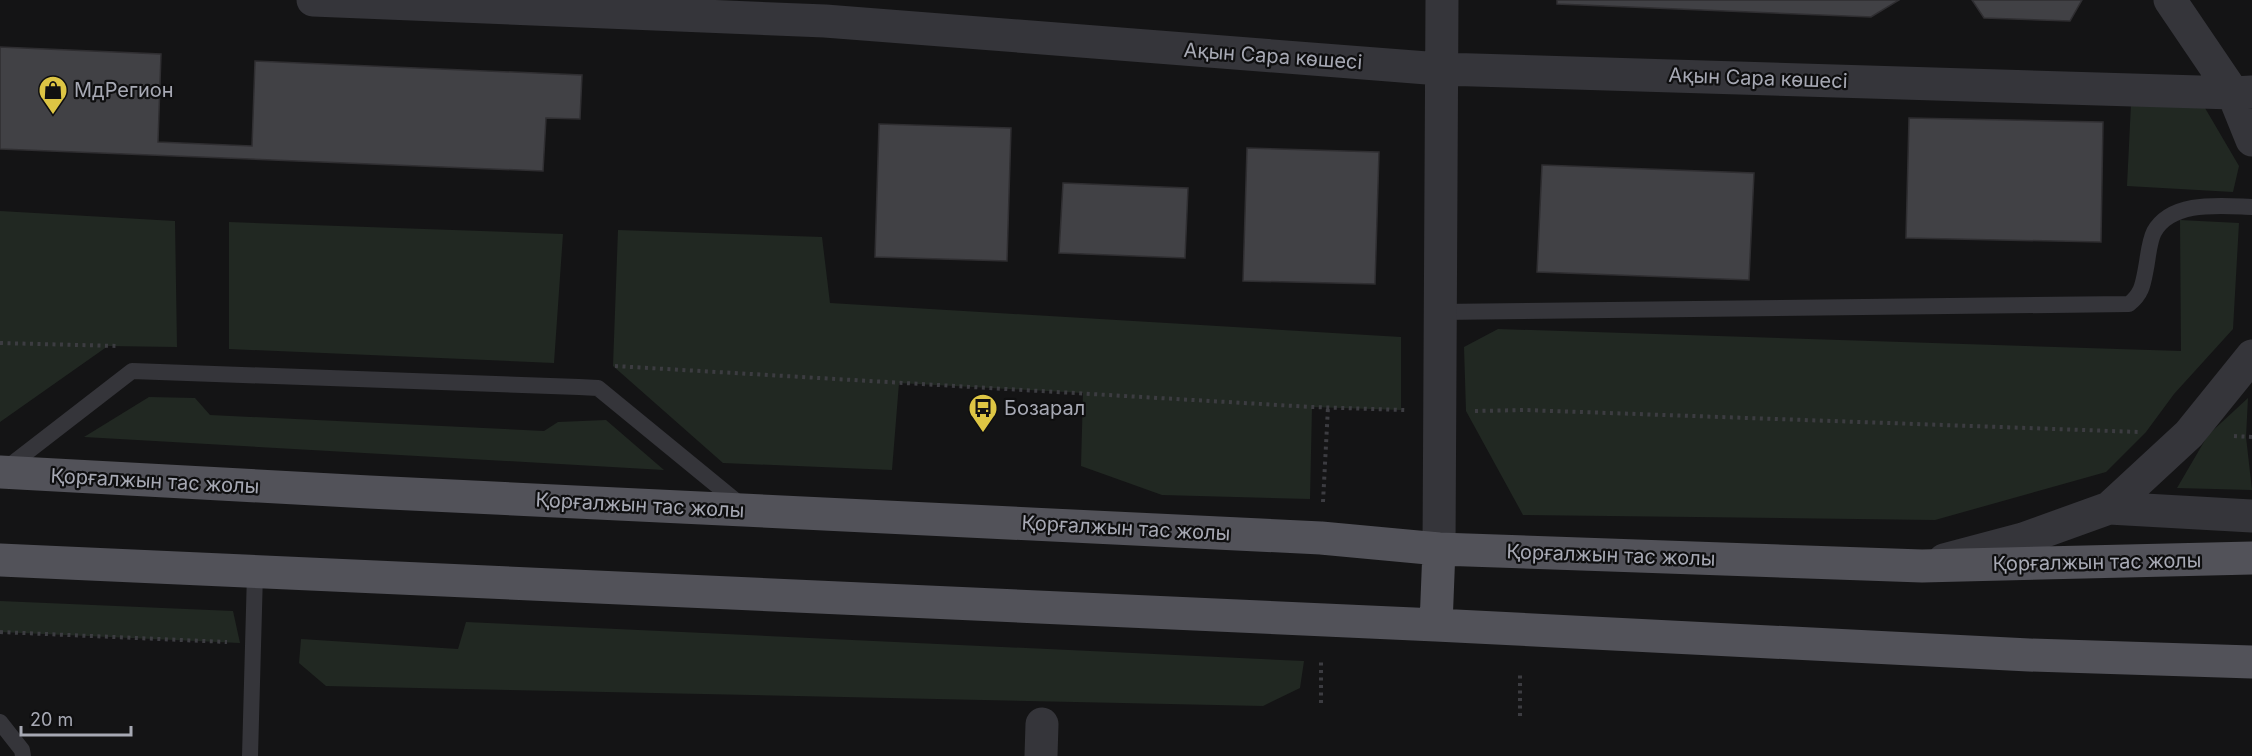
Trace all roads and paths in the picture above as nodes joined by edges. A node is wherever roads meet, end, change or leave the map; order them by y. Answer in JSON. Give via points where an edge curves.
{"nodes":[{"id":1,"x":313,"y":0,"type":"edge"},
{"id":2,"x":1442,"y":0,"type":"edge"},
{"id":3,"x":2170,"y":0,"type":"edge"},
{"id":4,"x":1440,"y":69,"type":"junction"},
{"id":5,"x":2242,"y":92,"type":"edge"},
{"id":6,"x":2252,"y":140,"type":"edge"},
{"id":7,"x":2252,"y":207,"type":"edge"},
{"id":8,"x":1439,"y":312,"type":"junction"},
{"id":9,"x":0,"y":344,"type":"edge"},
{"id":10,"x":119,"y":346,"type":"dead end"},
{"id":11,"x":2252,"y":356,"type":"edge"},
{"id":12,"x":613,"y":366,"type":"dead end"},
{"id":13,"x":1328,"y":407,"type":"junction"},
{"id":14,"x":1440,"y":411,"type":"junction"},
{"id":15,"x":2189,"y":434,"type":"junction"},
{"id":16,"x":2252,"y":437,"type":"edge"},
{"id":17,"x":0,"y":472,"type":"edge"},
{"id":18,"x":2109,"y":508,"type":"junction"},
{"id":19,"x":747,"y":510,"type":"junction"},
{"id":20,"x":1322,"y":510,"type":"dead end"},
{"id":21,"x":2252,"y":516,"type":"edge"},
{"id":22,"x":1439,"y":549,"type":"junction"},
{"id":23,"x":2252,"y":558,"type":"edge"},
{"id":24,"x":0,"y":560,"type":"edge"},
{"id":25,"x":1922,"y":566,"type":"junction"},
{"id":26,"x":255,"y":573,"type":"junction"},
{"id":27,"x":1436,"y":625,"type":"junction"},
{"id":28,"x":0,"y":632,"type":"edge"},
{"id":29,"x":254,"y":643,"type":"junction"},
{"id":30,"x":1321,"y":662,"type":"dead end"},
{"id":31,"x":2252,"y":662,"type":"edge"},
{"id":32,"x":1520,"y":671,"type":"dead end"},
{"id":33,"x":1321,"y":703,"type":"dead end"},
{"id":34,"x":1520,"y":716,"type":"dead end"},
{"id":35,"x":0,"y":722,"type":"edge"},
{"id":36,"x":1042,"y":724,"type":"dead end"},
{"id":37,"x":23,"y":756,"type":"edge"},
{"id":38,"x":250,"y":756,"type":"edge"},
{"id":39,"x":1041,"y":756,"type":"edge"}],
"edges":[{"from":1,"to":4,"type":"street","name":"Ақын Сара көшесі","via":[[825,21]]},
{"from":2,"to":4,"type":"street"},
{"from":3,"to":5,"type":"street"},
{"from":4,"to":5,"type":"street","name":"Ақын Сара көшесі"},
{"from":4,"to":8,"type":"street"},
{"from":5,"to":6,"type":"street"},
{"from":7,"to":8,"type":"lane","via":[[2198,205],[2164,221],[2154,233],[2138,298],[2129,304]]},
{"from":8,"to":14,"type":"street"},
{"from":9,"to":10,"type":"path"},
{"from":11,"to":15,"type":"street"},
{"from":12,"to":13,"type":"path"},
{"from":13,"to":14,"type":"path"},
{"from":13,"to":20,"type":"path"},
{"from":14,"to":15,"type":"path","via":[[1525,410]]},
{"from":14,"to":22,"type":"street"},
{"from":15,"to":16,"type":"path"},
{"from":15,"to":18,"type":"street"},
{"from":17,"to":19,"type":"main road","name":"Қорғалжын тас жолы"},
{"from":17,"to":19,"type":"lane","via":[[132,371],[579,387],[598,388]]},
{"from":18,"to":21,"type":"street"},
{"from":18,"to":25,"type":"street","via":[[2023,539]]},
{"from":19,"to":22,"type":"main road","name":"Қорғалжын тас жолы","via":[[1322,538]]},
{"from":22,"to":25,"type":"main road","name":"Қорғалжын тас жолы"},
{"from":22,"to":27,"type":"main road"},
{"from":23,"to":25,"type":"main road","name":"Қорғалжын тас жолы"},
{"from":24,"to":26,"type":"main road"},
{"from":26,"to":27,"type":"main road"},
{"from":26,"to":29,"type":"lane"},
{"from":27,"to":31,"type":"main road","via":[[2029,655]]},
{"from":28,"to":29,"type":"path"},
{"from":29,"to":38,"type":"lane"},
{"from":30,"to":33,"type":"path"},
{"from":32,"to":34,"type":"path"},
{"from":35,"to":37,"type":"lane"},
{"from":36,"to":39,"type":"street"}]}
